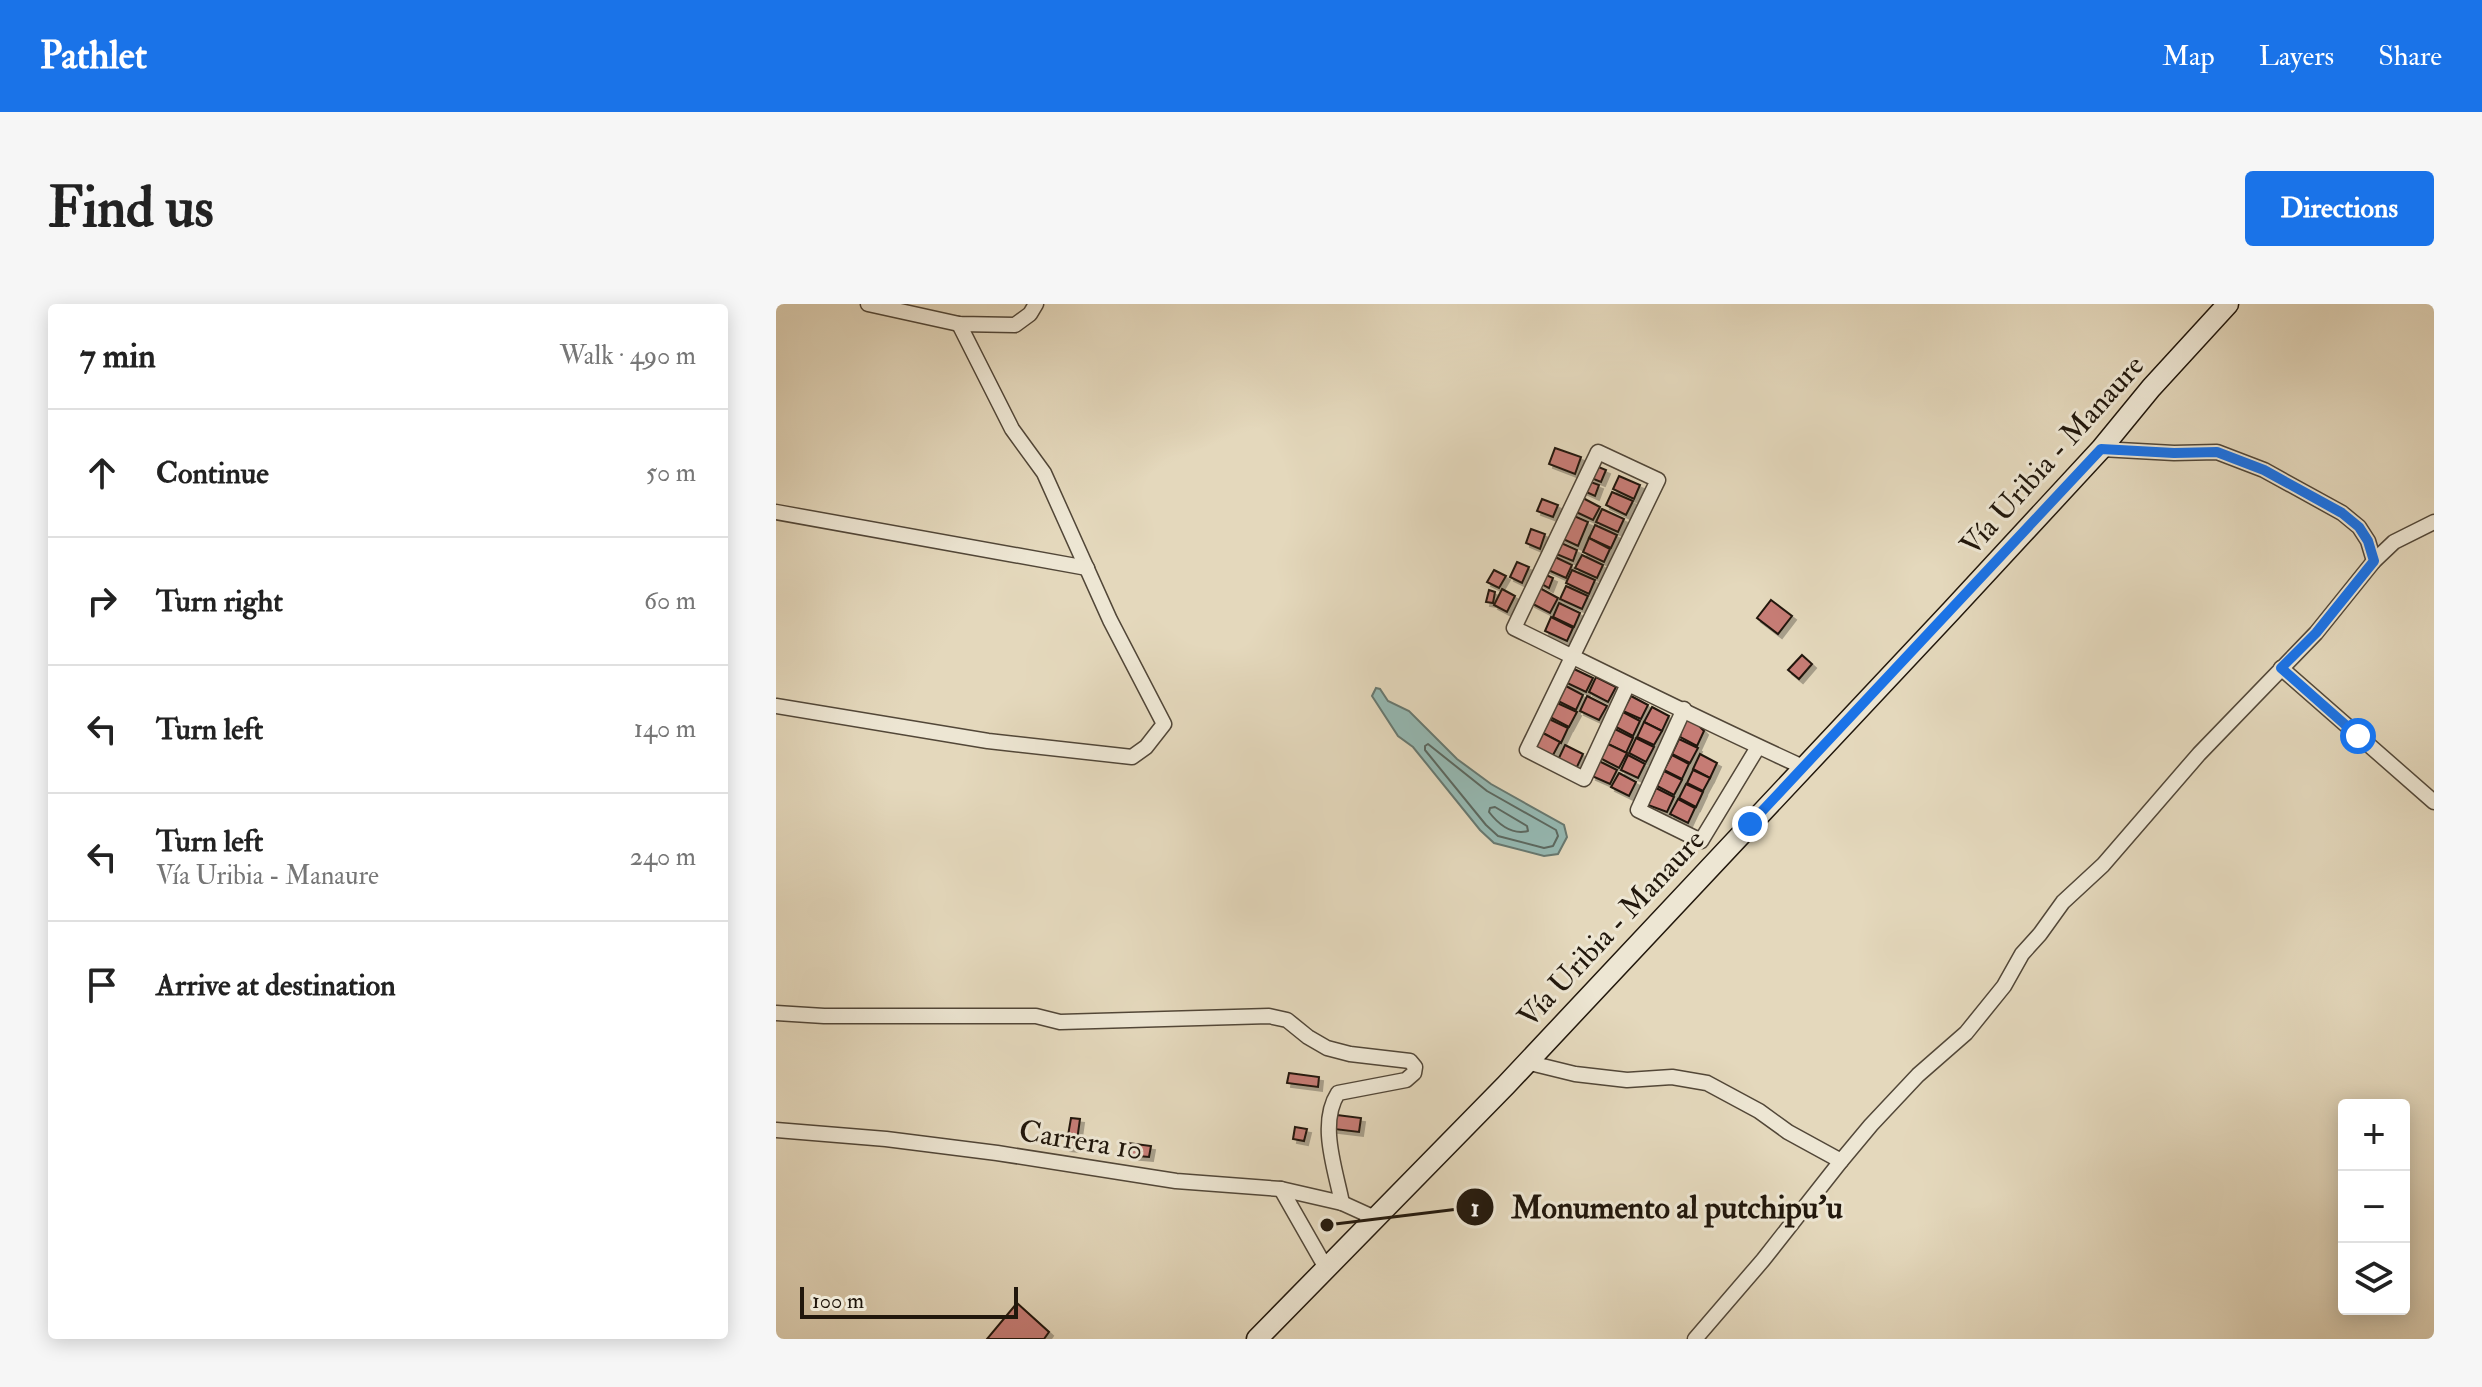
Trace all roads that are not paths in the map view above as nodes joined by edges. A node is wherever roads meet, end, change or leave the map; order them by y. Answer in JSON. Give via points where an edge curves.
{"nodes":[{"id":1,"x":868,"y":304,"type":"edge"},
{"id":2,"x":1036,"y":304,"type":"edge"},
{"id":3,"x":2228,"y":304,"type":"edge"},
{"id":4,"x":959,"y":324,"type":"junction"},
{"id":5,"x":2101,"y":449,"type":"junction"},
{"id":6,"x":776,"y":512,"type":"edge"},
{"id":7,"x":2434,"y":522,"type":"edge"},
{"id":8,"x":2374,"y":561,"type":"junction"},
{"id":9,"x":1087,"y":568,"type":"junction"},
{"id":10,"x":1573,"y":657,"type":"junction"},
{"id":11,"x":2281,"y":668,"type":"junction"},
{"id":12,"x":1628,"y":684,"type":"junction"},
{"id":13,"x":776,"y":706,"type":"edge"},
{"id":14,"x":1684,"y":709,"type":"junction"},
{"id":15,"x":1758,"y":747,"type":"junction"},
{"id":16,"x":1803,"y":767,"type":"junction"},
{"id":17,"x":2434,"y":802,"type":"edge"},
{"id":18,"x":776,"y":1013,"type":"edge"},
{"id":19,"x":1526,"y":1062,"type":"junction"},
{"id":20,"x":776,"y":1130,"type":"edge"},
{"id":21,"x":1841,"y":1161,"type":"junction"},
{"id":22,"x":1281,"y":1189,"type":"junction"},
{"id":23,"x":1342,"y":1203,"type":"junction"},
{"id":24,"x":1375,"y":1218,"type":"junction"},
{"id":25,"x":1326,"y":1268,"type":"junction"},
{"id":26,"x":1257,"y":1339,"type":"edge"},
{"id":27,"x":1695,"y":1339,"type":"edge"}],
"edges":[{"from":1,"to":4,"type":"street"},
{"from":2,"to":4,"type":"street","via":[[1015,325]]},
{"from":3,"to":5,"type":"main road","name":"Vía Uribia - Manaure"},
{"from":4,"to":9,"type":"street","via":[[1012,429],[1044,473]]},
{"from":5,"to":8,"type":"street","via":[[2217,452],[2264,470],[2359,527]]},
{"from":5,"to":16,"type":"main road","name":"Vía Uribia - Manaure"},
{"from":6,"to":9,"type":"street"},
{"from":7,"to":8,"type":"street","via":[[2394,542]]},
{"from":8,"to":11,"type":"street"},
{"from":9,"to":13,"type":"street","via":[[1164,724],[1132,757],[988,741]]},
{"from":10,"to":10,"type":"street","via":[[1514,628],[1598,452],[1658,480]]},
{"from":10,"to":12,"type":"street"},
{"from":10,"to":12,"type":"street","via":[[1527,750],[1584,779]]},
{"from":11,"to":17,"type":"street"},
{"from":11,"to":21,"type":"street","via":[[2103,865],[2063,902],[1966,1033],[1918,1075]]},
{"from":12,"to":14,"type":"street"},
{"from":14,"to":15,"type":"street"},
{"from":14,"to":15,"type":"street","via":[[1638,810],[1701,841]]},
{"from":15,"to":16,"type":"street"},
{"from":16,"to":19,"type":"main road","name":"Vía Uribia - Manaure"},
{"from":18,"to":23,"type":"street","via":[[1036,1016],[1060,1022],[1269,1016],[1287,1020],[1327,1048],[1410,1061],[1414,1073],[1406,1080],[1338,1093],[1331,1104],[1331,1149]]},
{"from":19,"to":21,"type":"street","via":[[1575,1074],[1707,1083]]},
{"from":19,"to":24,"type":"main road","name":"Vía Uribia - Manaure"},
{"from":20,"to":22,"type":"street","name":"Carrera 10","via":[[997,1153],[1176,1181]]},
{"from":21,"to":27,"type":"street"},
{"from":22,"to":23,"type":"street","name":"Carrera 10"},
{"from":22,"to":25,"type":"street"},
{"from":23,"to":24,"type":"street","name":"Carrera 10"},
{"from":24,"to":25,"type":"main road","name":"Vía Uribia - Manaure"},
{"from":25,"to":26,"type":"main road","name":"Vía Uribia - Manaure"}]}
